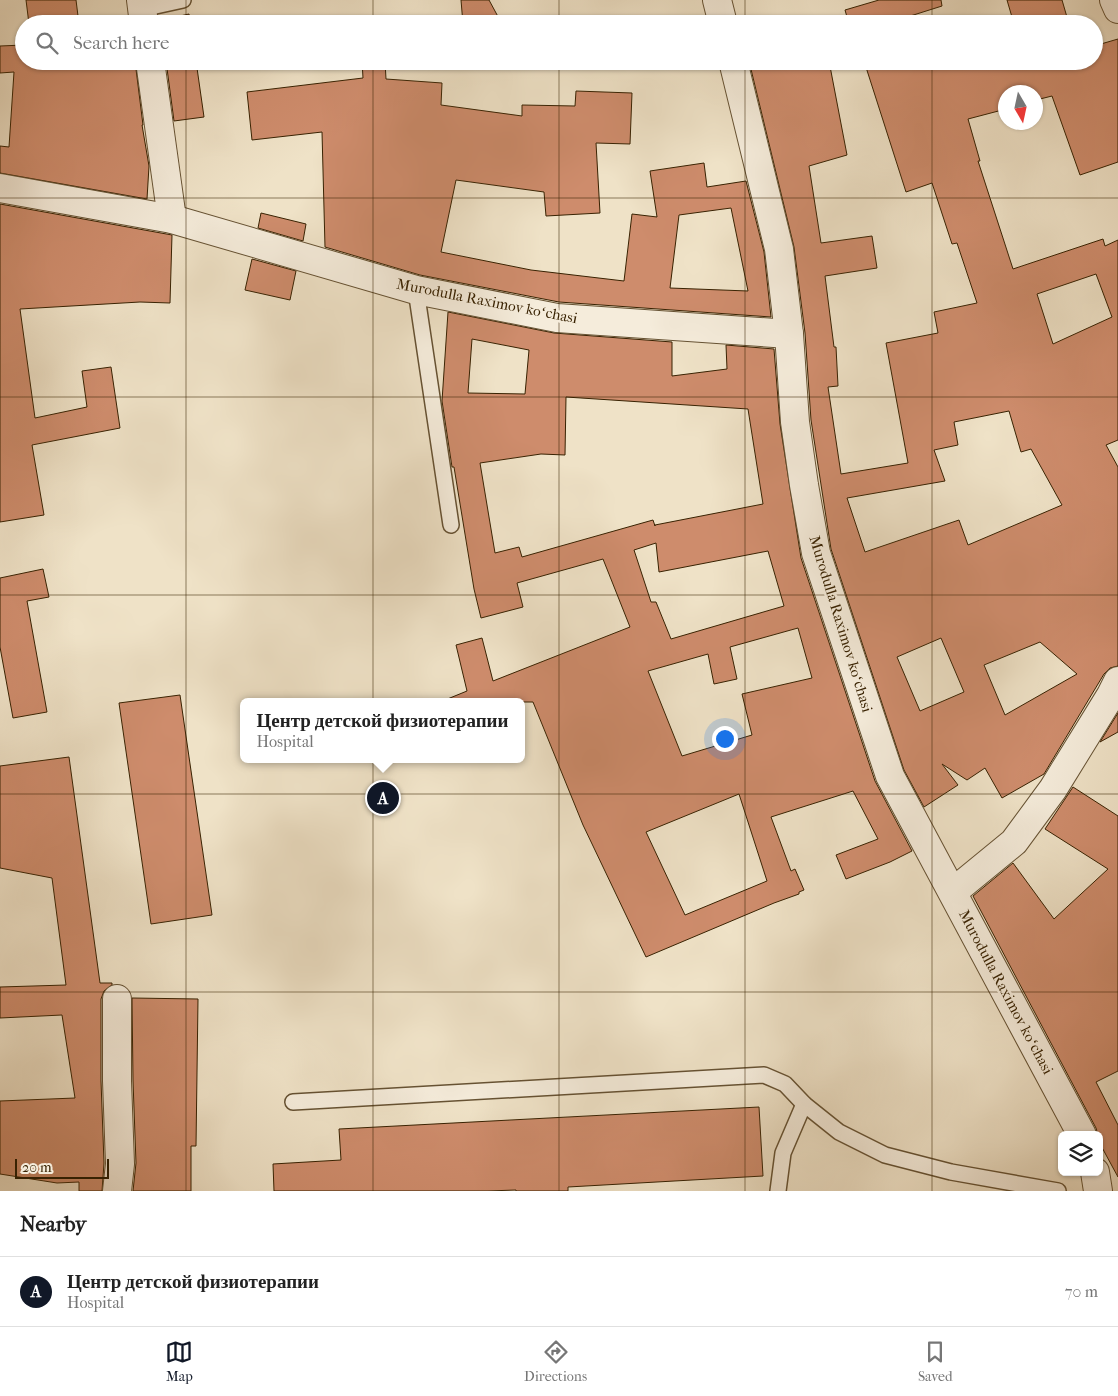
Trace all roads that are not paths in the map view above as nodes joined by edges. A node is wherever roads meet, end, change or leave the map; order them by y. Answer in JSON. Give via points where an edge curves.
{"nodes":[{"id":1,"x":183,"y":0,"type":"edge"},
{"id":2,"x":717,"y":0,"type":"edge"},
{"id":3,"x":1114,"y":0,"type":"edge"},
{"id":4,"x":1118,"y":9,"type":"edge"},
{"id":5,"x":143,"y":11,"type":"edge"},
{"id":6,"x":721,"y":15,"type":"edge"},
{"id":7,"x":151,"y":70,"type":"edge"},
{"id":8,"x":735,"y":70,"type":"edge"},
{"id":9,"x":0,"y":188,"type":"edge"},
{"id":10,"x":172,"y":219,"type":"junction"},
{"id":11,"x":416,"y":290,"type":"junction"},
{"id":12,"x":788,"y":334,"type":"junction"},
{"id":13,"x":451,"y":525,"type":"dead end"},
{"id":14,"x":1118,"y":681,"type":"edge"},
{"id":15,"x":953,"y":892,"type":"junction"},
{"id":16,"x":118,"y":999,"type":"dead end"},
{"id":17,"x":293,"y":1102,"type":"dead end"},
{"id":18,"x":804,"y":1104,"type":"junction"},
{"id":19,"x":1080,"y":1131,"type":"edge"},
{"id":20,"x":1096,"y":1176,"type":"edge"},
{"id":21,"x":117,"y":1191,"type":"edge"},
{"id":22,"x":778,"y":1191,"type":"edge"},
{"id":23,"x":1058,"y":1191,"type":"edge"},
{"id":24,"x":1098,"y":1191,"type":"edge"}],
"edges":[{"from":1,"to":5,"type":"lane"},
{"from":2,"to":6,"type":"street"},
{"from":3,"to":4,"type":"street"},
{"from":7,"to":10,"type":"street"},
{"from":8,"to":12,"type":"street","via":[[779,249]]},
{"from":9,"to":10,"type":"street","name":"Murodulla Raximov koʻchasi"},
{"from":10,"to":11,"type":"street","name":"Murodulla Raximov koʻchasi"},
{"from":11,"to":12,"type":"street","name":"Murodulla Raximov koʻchasi","via":[[558,318]]},
{"from":11,"to":13,"type":"lane"},
{"from":12,"to":15,"type":"street","name":"Murodulla Raximov koʻchasi","via":[[795,422],[816,553],[890,776]]},
{"from":14,"to":15,"type":"street","via":[[1053,789],[1014,842]]},
{"from":15,"to":19,"type":"street","name":"Murodulla Raximov koʻchasi"},
{"from":16,"to":21,"type":"street","via":[[116,1081],[120,1164]]},
{"from":17,"to":18,"type":"lane","via":[[764,1075],[785,1084]]},
{"from":18,"to":22,"type":"lane","via":[[783,1152]]},
{"from":18,"to":23,"type":"lane","via":[[839,1132],[885,1155],[951,1172]]},
{"from":20,"to":24,"type":"street"}]}
